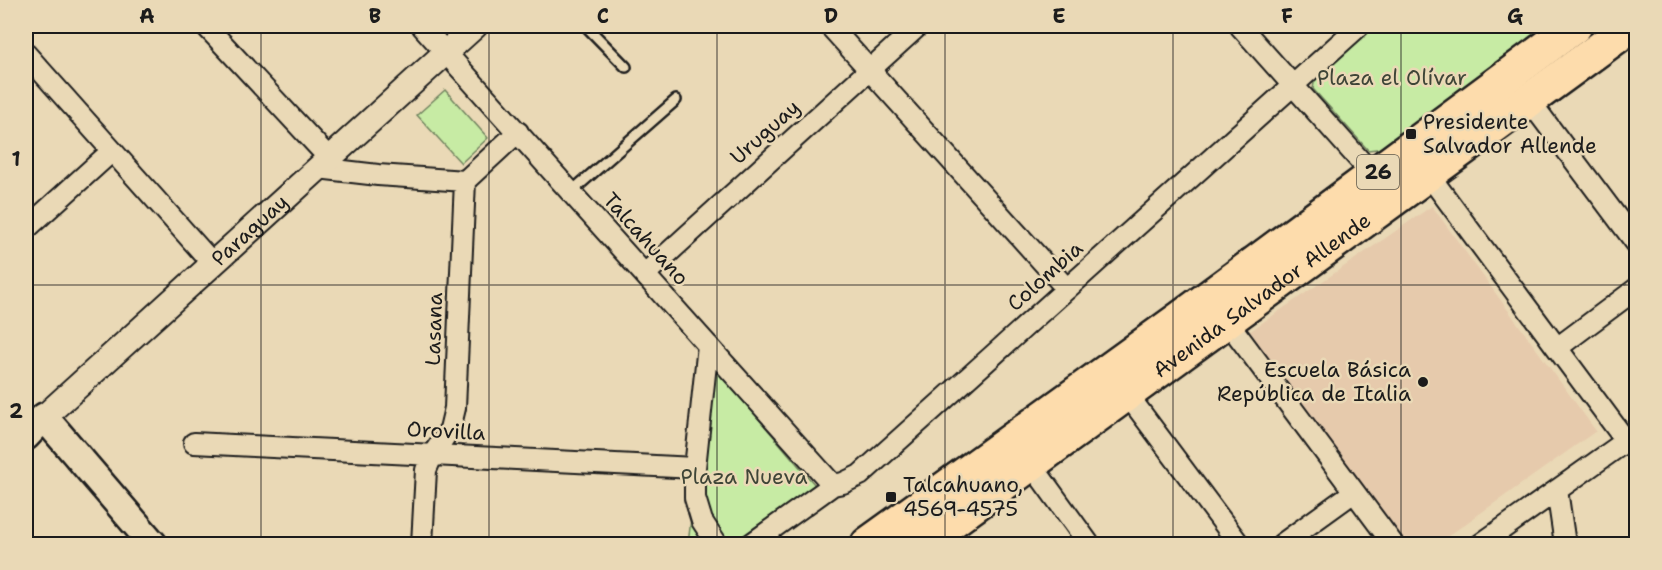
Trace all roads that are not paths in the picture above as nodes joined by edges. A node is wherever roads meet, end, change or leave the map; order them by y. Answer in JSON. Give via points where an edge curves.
{"nodes":[{"id":1,"x":206,"y":26,"type":"edge"},
{"id":2,"x":422,"y":26,"type":"edge"},
{"id":3,"x":475,"y":26,"type":"edge"},
{"id":4,"x":586,"y":26,"type":"edge"},
{"id":5,"x":830,"y":26,"type":"edge"},
{"id":6,"x":918,"y":26,"type":"edge"},
{"id":7,"x":1240,"y":26,"type":"edge"},
{"id":8,"x":1359,"y":26,"type":"edge"},
{"id":9,"x":1575,"y":26,"type":"edge"},
{"id":10,"x":1631,"y":26,"type":"edge"},
{"id":11,"x":446,"y":52,"type":"junction"},
{"id":12,"x":26,"y":54,"type":"edge"},
{"id":13,"x":626,"y":67,"type":"dead end"},
{"id":14,"x":870,"y":70,"type":"junction"},
{"id":15,"x":1293,"y":85,"type":"junction"},
{"id":16,"x":676,"y":100,"type":"dead end"},
{"id":17,"x":1529,"y":100,"type":"junction"},
{"id":18,"x":518,"y":132,"type":"junction"},
{"id":19,"x":112,"y":152,"type":"junction"},
{"id":20,"x":324,"y":163,"type":"junction"},
{"id":21,"x":1428,"y":174,"type":"junction"},
{"id":22,"x":1373,"y":175,"type":"junction"},
{"id":23,"x":465,"y":180,"type":"junction"},
{"id":24,"x":571,"y":192,"type":"junction"},
{"id":25,"x":26,"y":229,"type":"edge"},
{"id":26,"x":1636,"y":243,"type":"edge"},
{"id":27,"x":213,"y":264,"type":"junction"},
{"id":28,"x":645,"y":274,"type":"junction"},
{"id":29,"x":1067,"y":289,"type":"junction"},
{"id":30,"x":1636,"y":290,"type":"edge"},
{"id":31,"x":1227,"y":321,"type":"junction"},
{"id":32,"x":708,"y":345,"type":"junction"},
{"id":33,"x":1557,"y":348,"type":"junction"},
{"id":34,"x":1127,"y":394,"type":"junction"},
{"id":35,"x":35,"y":427,"type":"edge"},
{"id":36,"x":1631,"y":438,"type":"edge"},
{"id":37,"x":194,"y":443,"type":"dead end"},
{"id":38,"x":433,"y":454,"type":"junction"},
{"id":39,"x":1031,"y":464,"type":"junction"},
{"id":40,"x":695,"y":468,"type":"junction"},
{"id":41,"x":833,"y":485,"type":"junction"},
{"id":42,"x":1557,"y":490,"type":"junction"},
{"id":43,"x":1354,"y":492,"type":"junction"},
{"id":44,"x":930,"y":542,"type":"edge"},
{"id":45,"x":153,"y":544,"type":"edge"},
{"id":46,"x":422,"y":544,"type":"edge"},
{"id":47,"x":717,"y":544,"type":"edge"},
{"id":48,"x":751,"y":544,"type":"edge"},
{"id":49,"x":868,"y":544,"type":"edge"},
{"id":50,"x":1089,"y":544,"type":"edge"},
{"id":51,"x":1239,"y":544,"type":"edge"},
{"id":52,"x":1282,"y":544,"type":"edge"},
{"id":53,"x":1393,"y":544,"type":"edge"},
{"id":54,"x":1481,"y":544,"type":"edge"},
{"id":55,"x":1565,"y":544,"type":"edge"}],
"edges":[{"from":1,"to":20,"type":"street"},
{"from":2,"to":11,"type":"street","name":"Talcahuano"},
{"from":3,"to":11,"type":"street","name":"Paraguay"},
{"from":4,"to":13,"type":"lane"},
{"from":5,"to":14,"type":"street"},
{"from":6,"to":14,"type":"street","name":"Uruguay"},
{"from":7,"to":15,"type":"street"},
{"from":8,"to":15,"type":"street","name":"Colombia"},
{"from":9,"to":22,"type":"highway","name":"Avenida Salvador Allende","number":"26"},
{"from":10,"to":17,"type":"highway","name":"Avenida Salvador Allende","number":"26"},
{"from":11,"to":18,"type":"street","name":"Talcahuano"},
{"from":11,"to":20,"type":"street","name":"Paraguay"},
{"from":12,"to":19,"type":"street"},
{"from":14,"to":28,"type":"street","name":"Uruguay"},
{"from":14,"to":29,"type":"street"},
{"from":15,"to":22,"type":"street"},
{"from":15,"to":29,"type":"street","name":"Colombia"},
{"from":16,"to":24,"type":"lane"},
{"from":17,"to":21,"type":"highway","name":"Avenida Salvador Allende","number":"26"},
{"from":17,"to":26,"type":"street"},
{"from":18,"to":23,"type":"street"},
{"from":18,"to":24,"type":"street","name":"Talcahuano"},
{"from":19,"to":25,"type":"street"},
{"from":19,"to":27,"type":"street"},
{"from":20,"to":23,"type":"street","via":[[378,175]]},
{"from":20,"to":27,"type":"street","name":"Paraguay"},
{"from":21,"to":31,"type":"highway","name":"Avenida Salvador Allende","number":"26"},
{"from":21,"to":33,"type":"street"},
{"from":22,"to":49,"type":"highway","name":"Avenida Salvador Allende","number":"26"},
{"from":23,"to":38,"type":"street","name":"Lasana","via":[[455,408],[450,429]]},
{"from":24,"to":28,"type":"street","name":"Talcahuano"},
{"from":27,"to":35,"type":"street","name":"Paraguay"},
{"from":28,"to":32,"type":"street","name":"Talcahuano"},
{"from":29,"to":41,"type":"street","name":"Colombia","via":[[860,475]]},
{"from":30,"to":33,"type":"street"},
{"from":31,"to":34,"type":"highway","name":"Avenida Salvador Allende","number":"26"},
{"from":31,"to":43,"type":"street"},
{"from":32,"to":40,"type":"street"},
{"from":32,"to":41,"type":"street","name":"Talcahuano"},
{"from":33,"to":36,"type":"street"},
{"from":34,"to":39,"type":"highway","name":"Avenida Salvador Allende","number":"26"},
{"from":34,"to":51,"type":"street"},
{"from":35,"to":45,"type":"main road"},
{"from":36,"to":42,"type":"street"},
{"from":37,"to":38,"type":"street","name":"Orovilla"},
{"from":38,"to":40,"type":"street","name":"Orovilla"},
{"from":38,"to":46,"type":"street","name":"Lasana","via":[[426,470]]},
{"from":39,"to":44,"type":"highway","name":"Avenida Salvador Allende","number":"26"},
{"from":39,"to":50,"type":"street"},
{"from":40,"to":47,"type":"street","via":[[697,509]]},
{"from":41,"to":48,"type":"street","name":"Colombia"},
{"from":42,"to":54,"type":"street"},
{"from":42,"to":55,"type":"street"},
{"from":43,"to":52,"type":"street"},
{"from":43,"to":53,"type":"street"}]}
